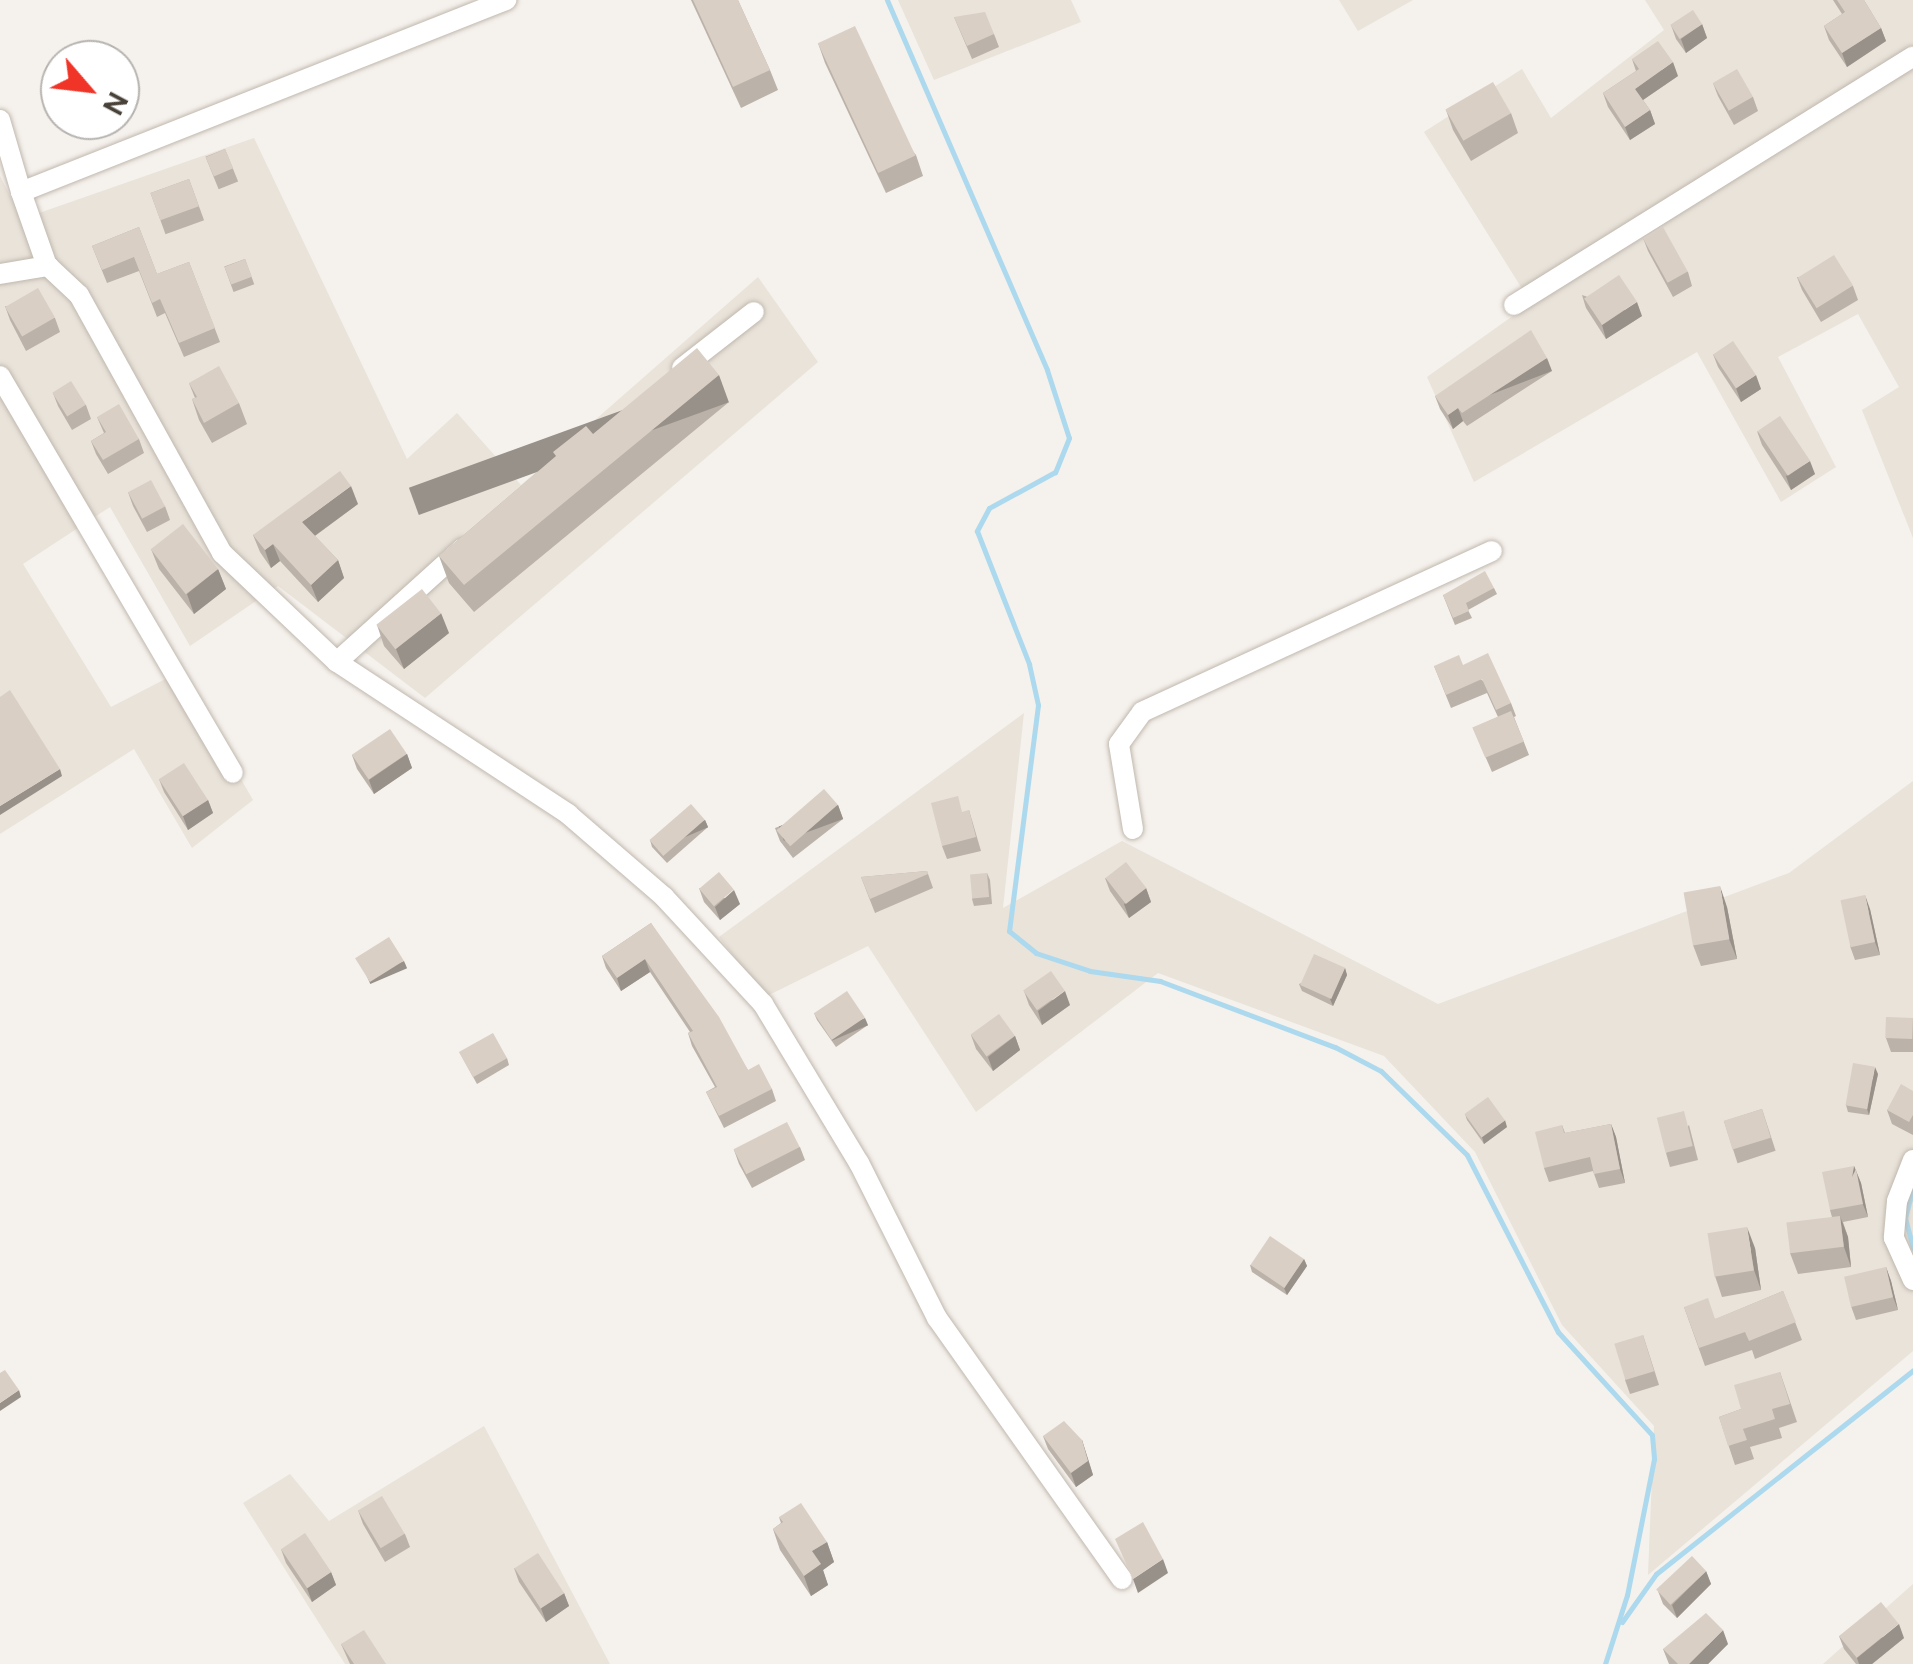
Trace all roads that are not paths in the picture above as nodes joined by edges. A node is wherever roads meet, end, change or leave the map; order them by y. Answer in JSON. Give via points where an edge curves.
{"nodes":[{"id":1,"x":506,"y":0,"type":"edge"},
{"id":2,"x":1913,"y":57,"type":"edge"},
{"id":3,"x":0,"y":120,"type":"edge"},
{"id":4,"x":21,"y":192,"type":"junction"},
{"id":5,"x":47,"y":266,"type":"junction"},
{"id":6,"x":0,"y":274,"type":"edge"},
{"id":7,"x":1514,"y":304,"type":"dead end"},
{"id":8,"x":754,"y":312,"type":"dead end"},
{"id":9,"x":0,"y":376,"type":"edge"},
{"id":10,"x":662,"y":384,"type":"edge"},
{"id":11,"x":487,"y":527,"type":"edge"},
{"id":12,"x":1492,"y":551,"type":"dead end"},
{"id":13,"x":337,"y":662,"type":"junction"},
{"id":14,"x":233,"y":774,"type":"dead end"},
{"id":15,"x":1133,"y":829,"type":"dead end"},
{"id":16,"x":1913,"y":1160,"type":"edge"},
{"id":17,"x":1913,"y":1280,"type":"edge"},
{"id":18,"x":1122,"y":1580,"type":"dead end"}],
"edges":[{"from":1,"to":4,"type":"street"},
{"from":2,"to":7,"type":"street"},
{"from":3,"to":4,"type":"street"},
{"from":4,"to":5,"type":"street"},
{"from":5,"to":6,"type":"street"},
{"from":5,"to":13,"type":"street","via":[[79,295],[222,554]]},
{"from":8,"to":10,"type":"street"},
{"from":9,"to":14,"type":"street"},
{"from":11,"to":13,"type":"street"},
{"from":12,"to":15,"type":"street","via":[[1142,712],[1120,744]]},
{"from":13,"to":18,"type":"street","via":[[568,814],[664,897],[763,1004],[859,1164],[937,1318]]},
{"from":16,"to":17,"type":"street","via":[[1897,1201],[1894,1238]]}]}
